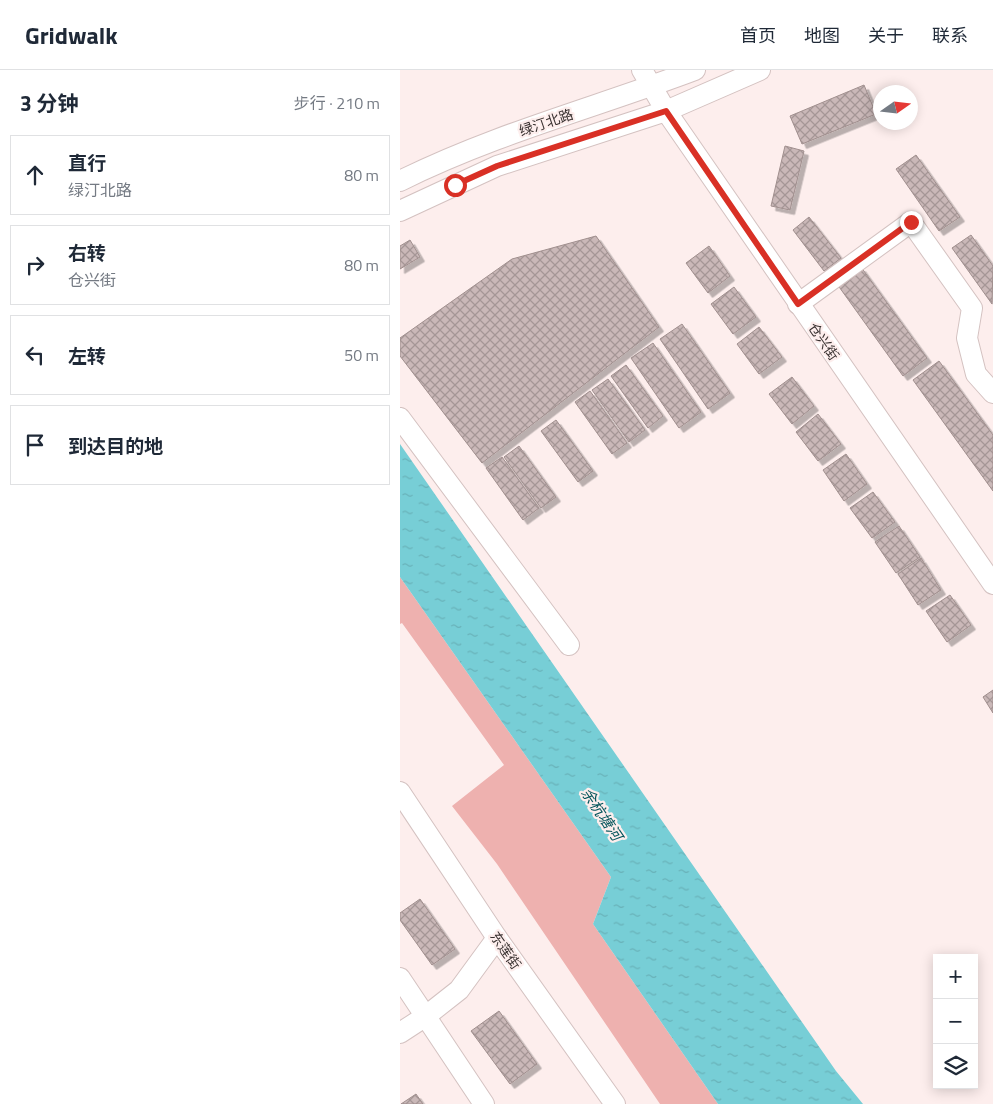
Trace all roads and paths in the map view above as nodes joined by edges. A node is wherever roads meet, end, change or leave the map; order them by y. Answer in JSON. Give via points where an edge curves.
{"nodes":[{"id":1,"x":695,"y":70,"type":"edge"},
{"id":2,"x":760,"y":70,"type":"edge"},
{"id":3,"x":647,"y":78,"type":"edge"},
{"id":4,"x":666,"y":111,"type":"junction"},
{"id":5,"x":400,"y":181,"type":"edge"},
{"id":6,"x":400,"y":211,"type":"edge"},
{"id":7,"x":798,"y":304,"type":"junction"},
{"id":8,"x":993,"y":393,"type":"edge"},
{"id":9,"x":400,"y":418,"type":"edge"},
{"id":10,"x":993,"y":584,"type":"edge"},
{"id":11,"x":569,"y":645,"type":"dead end"},
{"id":12,"x":400,"y":792,"type":"edge"},
{"id":13,"x":497,"y":938,"type":"junction"},
{"id":14,"x":400,"y":978,"type":"edge"},
{"id":15,"x":426,"y":1016,"type":"junction"},
{"id":16,"x":400,"y":1033,"type":"edge"},
{"id":17,"x":484,"y":1104,"type":"edge"},
{"id":18,"x":615,"y":1104,"type":"edge"}],
"edges":[{"from":1,"to":3,"type":"street","name":"绿汀北路"},
{"from":2,"to":4,"type":"street","name":"绿汀北路"},
{"from":3,"to":4,"type":"street","name":"仓兴街"},
{"from":3,"to":5,"type":"street","name":"绿汀北路","via":[[438,162]]},
{"from":4,"to":6,"type":"street","name":"绿汀北路","via":[[497,166]]},
{"from":4,"to":7,"type":"street","name":"仓兴街"},
{"from":7,"to":8,"type":"street","via":[[911,222],[972,308],[966,338],[976,374]]},
{"from":7,"to":10,"type":"street","name":"仓兴街"},
{"from":9,"to":11,"type":"street"},
{"from":12,"to":13,"type":"street","name":"东莲街"},
{"from":13,"to":15,"type":"street","via":[[459,990]]},
{"from":13,"to":18,"type":"street","name":"东莲街"},
{"from":14,"to":15,"type":"street"},
{"from":15,"to":16,"type":"street"},
{"from":15,"to":17,"type":"street"}]}
